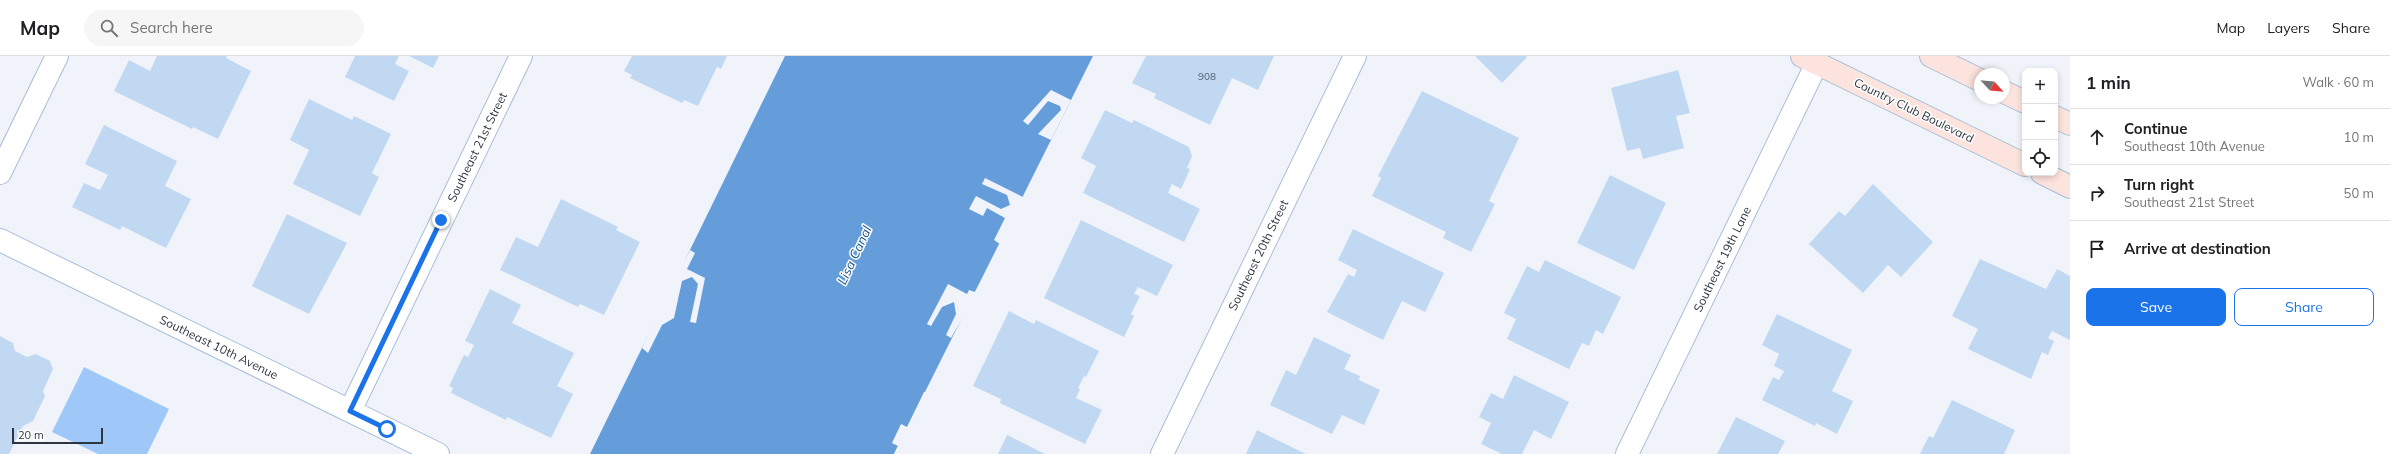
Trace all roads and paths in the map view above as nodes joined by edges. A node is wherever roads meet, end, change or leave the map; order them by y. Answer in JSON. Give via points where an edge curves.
{"nodes":[{"id":1,"x":57,"y":56,"type":"edge"},
{"id":2,"x":521,"y":56,"type":"edge"},
{"id":3,"x":1355,"y":56,"type":"edge"},
{"id":4,"x":1931,"y":56,"type":"edge"},
{"id":5,"x":1810,"y":60,"type":"edge"},
{"id":6,"x":1974,"y":77,"type":"edge"},
{"id":7,"x":2010,"y":95,"type":"edge"},
{"id":8,"x":2022,"y":101,"type":"edge"},
{"id":9,"x":2058,"y":118,"type":"edge"},
{"id":10,"x":2070,"y":124,"type":"edge"},
{"id":11,"x":2022,"y":164,"type":"edge"},
{"id":12,"x":0,"y":172,"type":"edge"},
{"id":13,"x":2048,"y":176,"type":"edge"},
{"id":14,"x":2070,"y":187,"type":"edge"},
{"id":15,"x":0,"y":240,"type":"edge"},
{"id":16,"x":350,"y":411,"type":"junction"},
{"id":17,"x":438,"y":454,"type":"edge"},
{"id":18,"x":1162,"y":454,"type":"edge"},
{"id":19,"x":1627,"y":454,"type":"edge"}],
"edges":[{"from":1,"to":12,"type":"street"},
{"from":2,"to":16,"type":"street","name":"Southeast 21st Street"},
{"from":3,"to":18,"type":"street","name":"Southeast 20th Street"},
{"from":4,"to":6,"type":"main road"},
{"from":5,"to":11,"type":"main road","name":"Country Club Boulevard"},
{"from":5,"to":19,"type":"street","name":"Southeast 19th Lane"},
{"from":7,"to":8,"type":"main road"},
{"from":9,"to":10,"type":"main road"},
{"from":13,"to":14,"type":"main road"},
{"from":15,"to":16,"type":"street","name":"Southeast 10th Avenue"},
{"from":16,"to":17,"type":"street","name":"Southeast 10th Avenue"}]}
